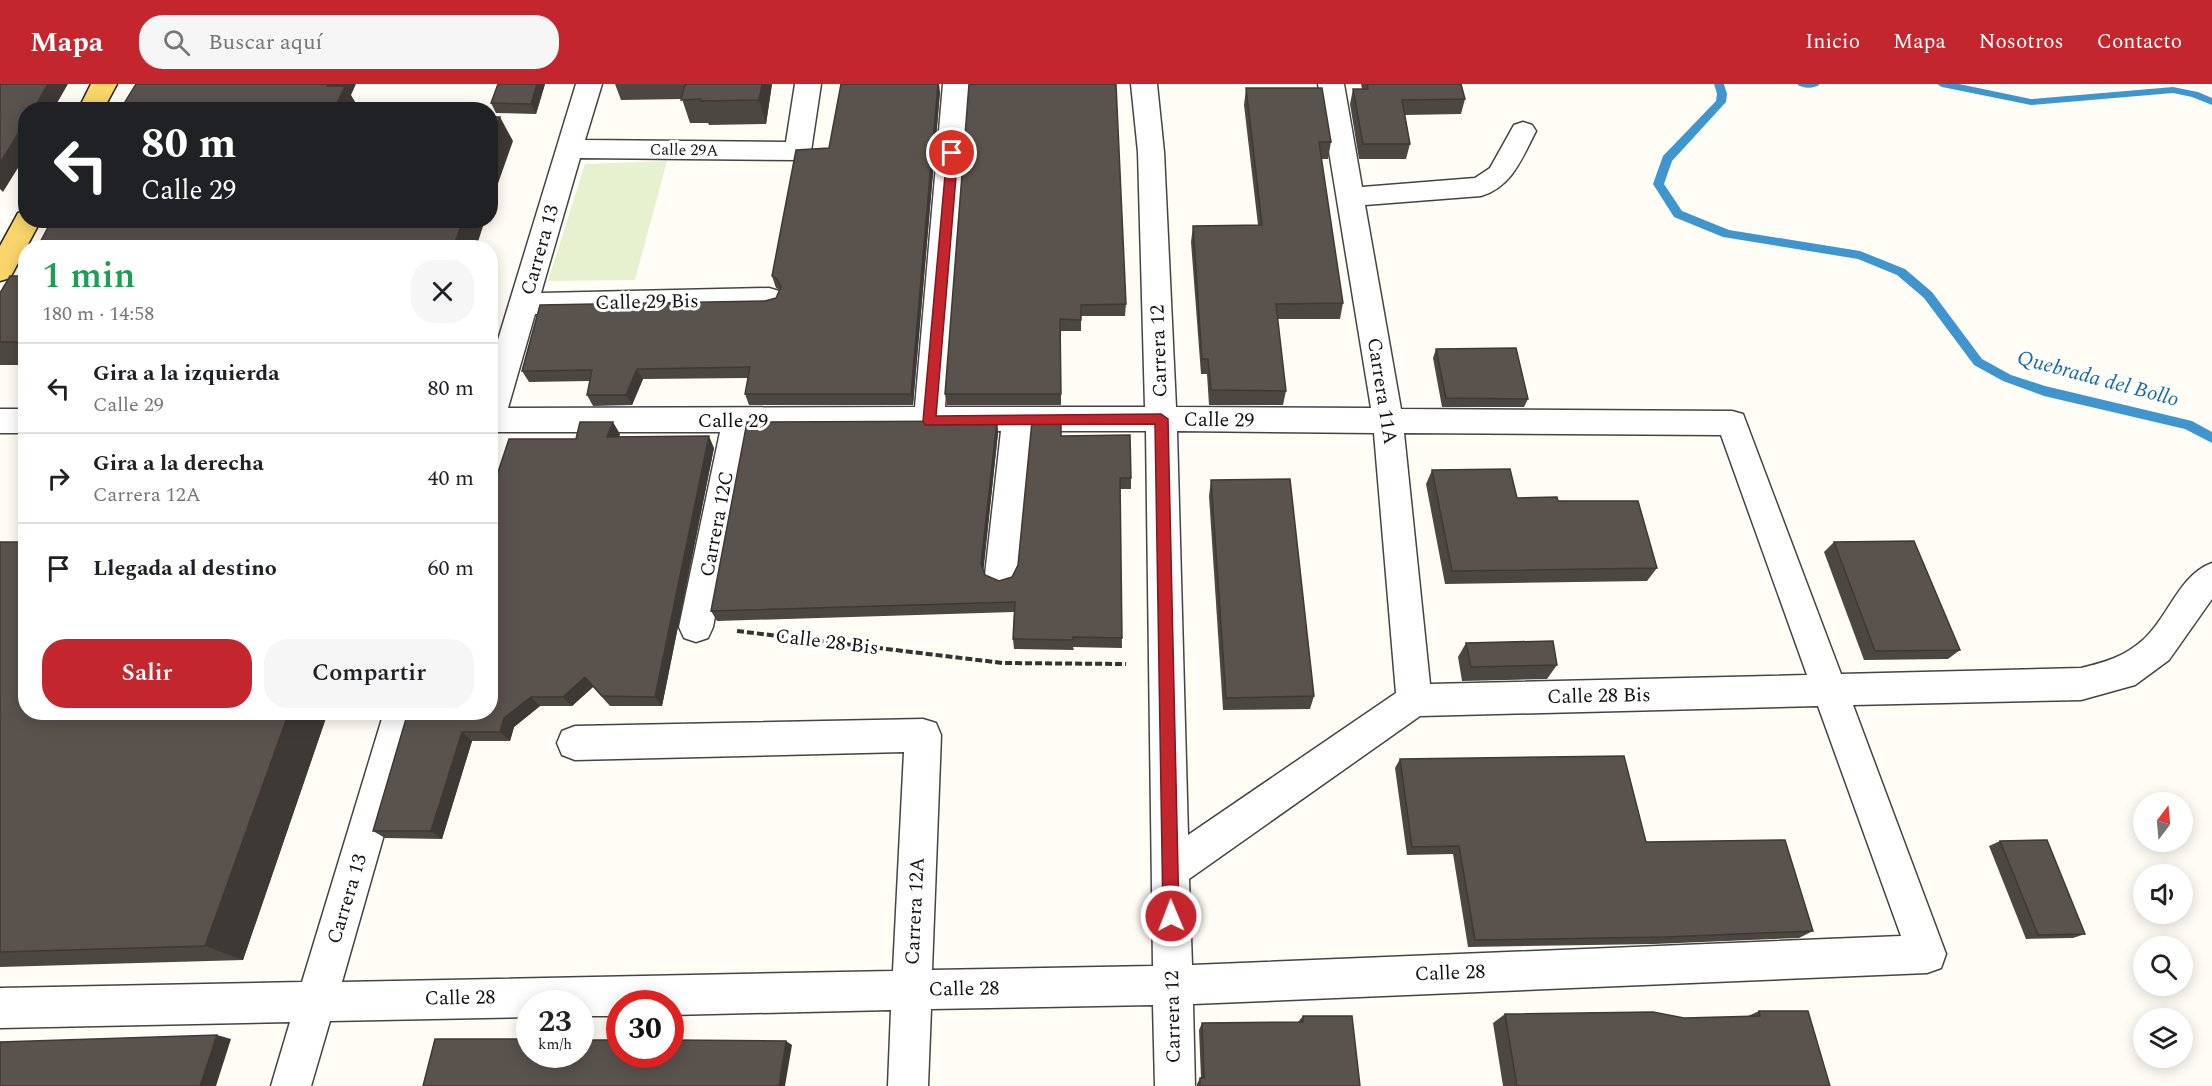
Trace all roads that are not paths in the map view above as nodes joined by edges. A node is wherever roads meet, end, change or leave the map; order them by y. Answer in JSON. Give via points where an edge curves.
{"nodes":[{"id":1,"x":104,"y":84,"type":"edge"},
{"id":2,"x":590,"y":84,"type":"edge"},
{"id":3,"x":808,"y":84,"type":"edge"},
{"id":4,"x":956,"y":84,"type":"edge"},
{"id":5,"x":1144,"y":84,"type":"edge"},
{"id":6,"x":1330,"y":84,"type":"edge"},
{"id":7,"x":94,"y":102,"type":"edge"},
{"id":8,"x":1522,"y":131,"type":"dead end"},
{"id":9,"x":570,"y":149,"type":"junction"},
{"id":10,"x":1350,"y":197,"type":"junction"},
{"id":11,"x":16,"y":231,"type":"edge"},
{"id":12,"x":0,"y":271,"type":"edge"},
{"id":13,"x":770,"y":299,"type":"edge"},
{"id":14,"x":524,"y":304,"type":"junction"},
{"id":15,"x":498,"y":391,"type":"edge"},
{"id":16,"x":498,"y":418,"type":"edge"},
{"id":17,"x":1161,"y":419,"type":"junction"},
{"id":18,"x":0,"y":421,"type":"edge"},
{"id":19,"x":18,"y":421,"type":"edge"},
{"id":20,"x":737,"y":421,"type":"junction"},
{"id":21,"x":929,"y":421,"type":"junction"},
{"id":22,"x":1017,"y":421,"type":"junction"},
{"id":23,"x":1388,"y":422,"type":"junction"},
{"id":24,"x":1001,"y":574,"type":"dead end"},
{"id":25,"x":2212,"y":577,"type":"edge"},
{"id":26,"x":696,"y":627,"type":"road end"},
{"id":27,"x":1830,"y":690,"type":"junction"},
{"id":28,"x":1414,"y":700,"type":"junction"},
{"id":29,"x":400,"y":720,"type":"edge"},
{"id":30,"x":575,"y":743,"type":"dead end"},
{"id":31,"x":1170,"y":870,"type":"junction"},
{"id":32,"x":1173,"y":985,"type":"junction"},
{"id":33,"x":912,"y":990,"type":"junction"},
{"id":34,"x":316,"y":1001,"type":"junction"},
{"id":35,"x":0,"y":1008,"type":"edge"},
{"id":36,"x":291,"y":1086,"type":"edge"},
{"id":37,"x":908,"y":1086,"type":"edge"},
{"id":38,"x":1174,"y":1086,"type":"edge"}],
"edges":[{"from":1,"to":7,"type":"main road"},
{"from":2,"to":9,"type":"street","name":"Carrera 13"},
{"from":3,"to":9,"type":"street","name":"Calle 29A","via":[[798,151]]},
{"from":4,"to":21,"type":"street"},
{"from":5,"to":17,"type":"street","name":"Carrera 12","via":[[1151,152]]},
{"from":6,"to":10,"type":"street","name":"Carrera 11A"},
{"from":8,"to":10,"type":"street","via":[[1500,174],[1481,187]]},
{"from":9,"to":14,"type":"street","name":"Carrera 13"},
{"from":10,"to":23,"type":"street","name":"Carrera 11A"},
{"from":11,"to":12,"type":"main road"},
{"from":13,"to":14,"type":"street","name":"Calle 29 Bis"},
{"from":14,"to":15,"type":"street","name":"Carrera 13"},
{"from":16,"to":20,"type":"street","name":"Calle 29"},
{"from":17,"to":22,"type":"street","name":"Calle 29"},
{"from":17,"to":23,"type":"street","name":"Calle 29"},
{"from":17,"to":31,"type":"street","name":"Carrera 12"},
{"from":18,"to":19,"type":"street"},
{"from":20,"to":21,"type":"street","name":"Calle 29"},
{"from":20,"to":26,"type":"street","name":"Carrera 12C"},
{"from":21,"to":22,"type":"street","name":"Calle 29"},
{"from":22,"to":24,"type":"street"},
{"from":23,"to":27,"type":"street","name":"Calle 29","via":[[1732,423]]},
{"from":23,"to":28,"type":"street","name":"Carrera 11A"},
{"from":25,"to":27,"type":"street","name":"Calle 28 Bis","via":[[2157,649],[2123,674],[2081,684]]},
{"from":27,"to":28,"type":"street","name":"Calle 28 Bis"},
{"from":27,"to":32,"type":"street","name":"Calle 28","via":[[1927,954]]},
{"from":28,"to":31,"type":"street"},
{"from":29,"to":34,"type":"street","name":"Carrera 13"},
{"from":30,"to":33,"type":"street","name":"Carrera 12A","via":[[923,735]]},
{"from":31,"to":32,"type":"street","name":"Carrera 12"},
{"from":32,"to":33,"type":"street","name":"Calle 28"},
{"from":32,"to":38,"type":"street","name":"Carrera 12"},
{"from":33,"to":34,"type":"street","name":"Calle 28"},
{"from":33,"to":37,"type":"street","name":"Carrera 12A"},
{"from":34,"to":35,"type":"street","name":"Calle 28"},
{"from":34,"to":36,"type":"street","name":"Carrera 13"}]}
